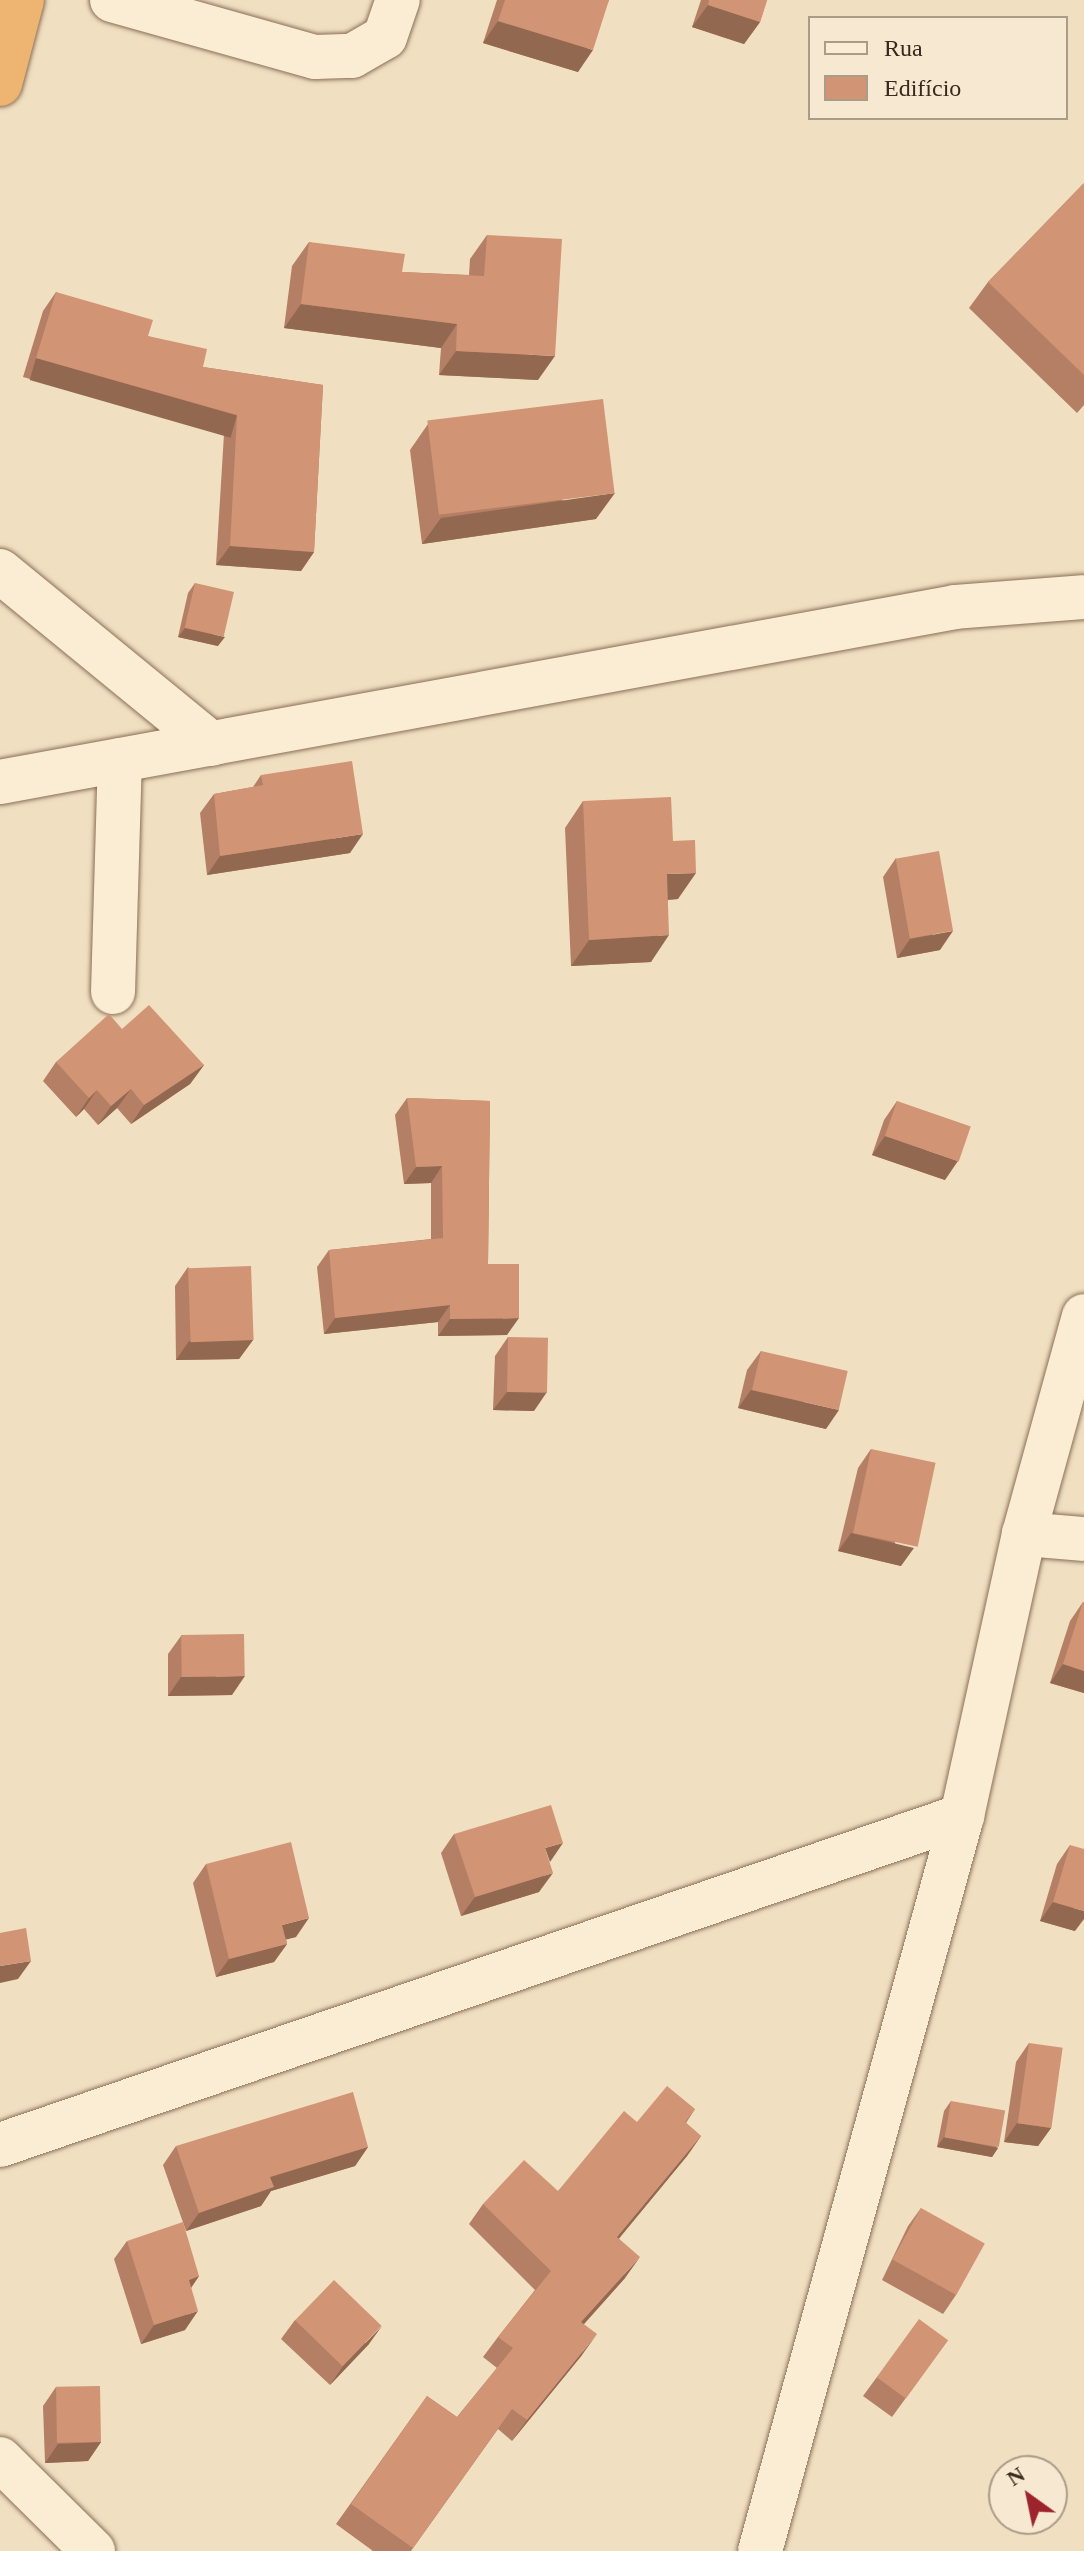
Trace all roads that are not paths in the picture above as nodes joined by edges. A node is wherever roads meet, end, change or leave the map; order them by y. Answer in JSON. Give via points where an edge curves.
{"nodes":[{"id":1,"x":22,"y":0,"type":"edge"},
{"id":2,"x":112,"y":0,"type":"edge"},
{"id":3,"x":398,"y":0,"type":"edge"},
{"id":4,"x":0,"y":84,"type":"edge"},
{"id":5,"x":0,"y":571,"type":"edge"},
{"id":6,"x":1084,"y":597,"type":"edge"},
{"id":7,"x":211,"y":744,"type":"junction"},
{"id":8,"x":120,"y":760,"type":"junction"},
{"id":9,"x":0,"y":782,"type":"edge"},
{"id":10,"x":113,"y":992,"type":"dead end"},
{"id":11,"x":1084,"y":1316,"type":"edge"},
{"id":12,"x":1024,"y":1534,"type":"junction"},
{"id":13,"x":1084,"y":1539,"type":"edge"},
{"id":14,"x":962,"y":1816,"type":"junction"},
{"id":15,"x":0,"y":2145,"type":"edge"},
{"id":16,"x":0,"y":2459,"type":"edge"},
{"id":17,"x":93,"y":2551,"type":"edge"},
{"id":18,"x":760,"y":2551,"type":"edge"}],
"edges":[{"from":1,"to":4,"type":"highway"},
{"from":2,"to":3,"type":"street","via":[[315,57],[352,56],[385,37]]},
{"from":5,"to":7,"type":"street"},
{"from":6,"to":7,"type":"street","via":[[955,607]]},
{"from":7,"to":8,"type":"street"},
{"from":8,"to":9,"type":"street"},
{"from":8,"to":10,"type":"street"},
{"from":11,"to":12,"type":"street"},
{"from":12,"to":13,"type":"street"},
{"from":12,"to":14,"type":"street"},
{"from":14,"to":15,"type":"street"},
{"from":14,"to":18,"type":"street"},
{"from":16,"to":17,"type":"street"}]}
